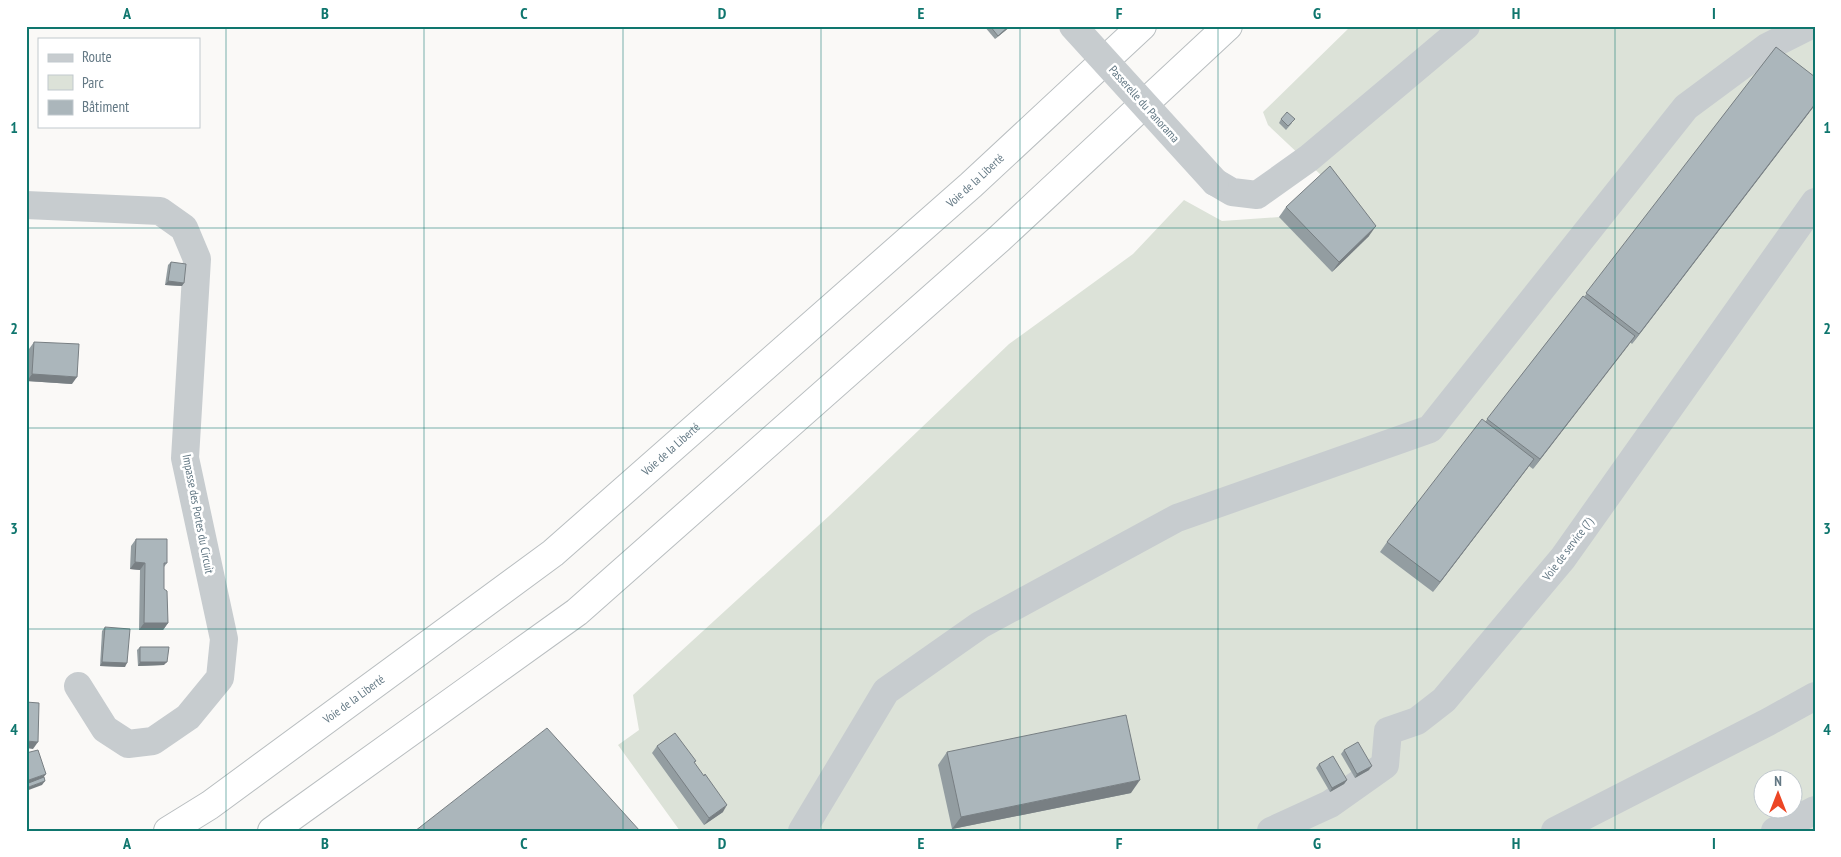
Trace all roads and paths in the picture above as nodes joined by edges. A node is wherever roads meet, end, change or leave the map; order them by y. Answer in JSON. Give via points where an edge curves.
{"nodes":[{"id":1,"x":1073,"y":26,"type":"edge"},
{"id":2,"x":1142,"y":26,"type":"edge"},
{"id":3,"x":1228,"y":26,"type":"edge"},
{"id":4,"x":1466,"y":26,"type":"edge"},
{"id":5,"x":1809,"y":26,"type":"edge"},
{"id":6,"x":1815,"y":202,"type":"edge"},
{"id":7,"x":26,"y":205,"type":"edge"},
{"id":8,"x":78,"y":686,"type":"dead end"},
{"id":9,"x":1815,"y":696,"type":"edge"},
{"id":10,"x":1815,"y":810,"type":"edge"},
{"id":11,"x":168,"y":831,"type":"edge"},
{"id":12,"x":272,"y":831,"type":"edge"},
{"id":13,"x":802,"y":831,"type":"edge"},
{"id":14,"x":1271,"y":831,"type":"edge"},
{"id":15,"x":1555,"y":831,"type":"edge"},
{"id":16,"x":1776,"y":831,"type":"edge"}],
"edges":[{"from":1,"to":4,"type":"street","name":"Passerelle du Panorama","bridge":true,"via":[[1215,182],[1232,192],[1257,196],[1309,158]]},
{"from":2,"to":11,"type":"highway","name":"Voie de la Liberté","via":[[971,186],[553,553],[210,806]]},
{"from":3,"to":12,"type":"highway","via":[[999,240],[577,612]]},
{"from":5,"to":13,"type":"street","via":[[1767,47],[1686,107],[1430,429],[1177,518],[980,625],[886,691]]},
{"from":6,"to":14,"type":"street","name":"Voie de service (7)","via":[[1563,558],[1444,700],[1417,721],[1388,730],[1385,764],[1330,804]]},
{"from":7,"to":8,"type":"street","name":"Impasse des Portes du Circuit","via":[[160,212],[184,228],[197,259],[185,458],[224,639],[220,678],[188,717],[153,740],[128,744],[105,728]]},
{"from":9,"to":15,"type":"street"},
{"from":10,"to":16,"type":"street"}]}
